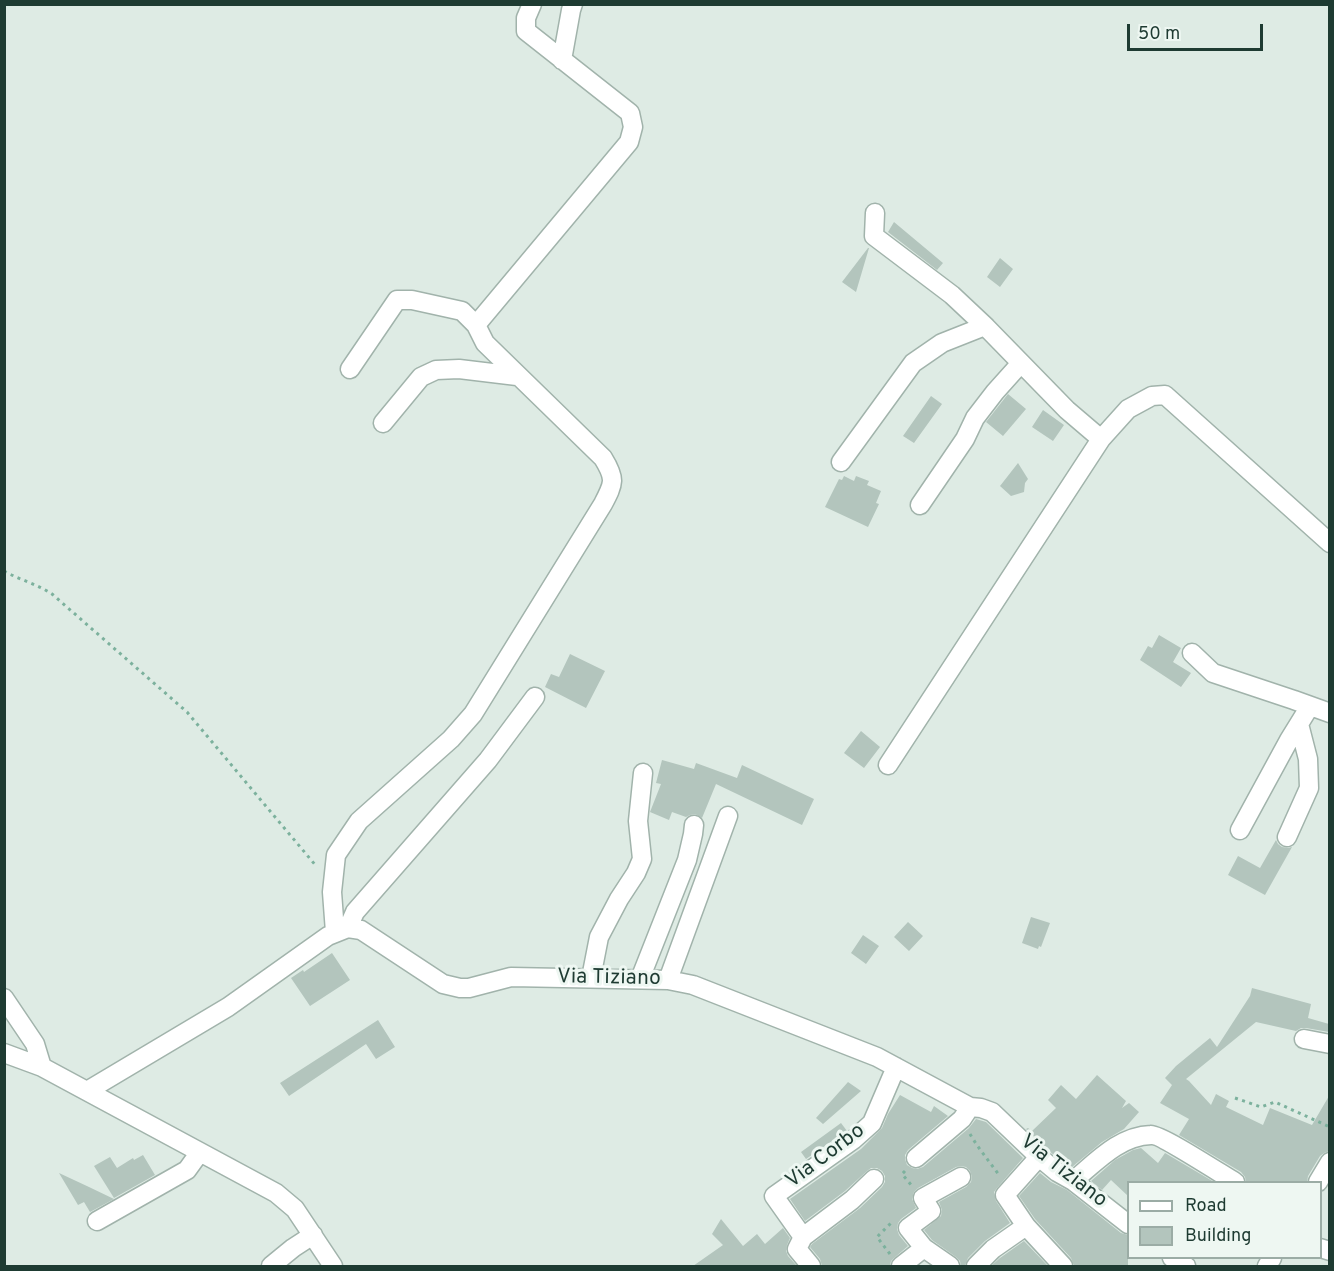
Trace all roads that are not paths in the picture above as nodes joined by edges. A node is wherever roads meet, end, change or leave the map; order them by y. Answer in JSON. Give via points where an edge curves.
{"nodes":[{"id":1,"x":532,"y":4,"type":"edge"},
{"id":2,"x":573,"y":4,"type":"edge"},
{"id":3,"x":562,"y":60,"type":"junction"},
{"id":4,"x":875,"y":213,"type":"dead end"},
{"id":5,"x":476,"y":325,"type":"junction"},
{"id":6,"x":985,"y":326,"type":"junction"},
{"id":7,"x":1021,"y":363,"type":"junction"},
{"id":8,"x":350,"y":369,"type":"dead end"},
{"id":9,"x":517,"y":376,"type":"junction"},
{"id":10,"x":383,"y":423,"type":"dead end"},
{"id":11,"x":1101,"y":439,"type":"junction"},
{"id":12,"x":841,"y":462,"type":"dead end"},
{"id":13,"x":920,"y":505,"type":"dead end"},
{"id":14,"x":1329,"y":543,"type":"edge"},
{"id":15,"x":1192,"y":653,"type":"dead end"},
{"id":16,"x":535,"y":698,"type":"dead end"},
{"id":17,"x":1310,"y":706,"type":"junction"},
{"id":18,"x":1329,"y":713,"type":"edge"},
{"id":19,"x":1299,"y":724,"type":"junction"},
{"id":20,"x":888,"y":765,"type":"dead end"},
{"id":21,"x":643,"y":773,"type":"dead end"},
{"id":22,"x":728,"y":816,"type":"dead end"},
{"id":23,"x":694,"y":825,"type":"dead end"},
{"id":24,"x":1240,"y":830,"type":"dead end"},
{"id":25,"x":1287,"y":837,"type":"dead end"},
{"id":26,"x":341,"y":930,"type":"junction"},
{"id":27,"x":591,"y":978,"type":"junction"},
{"id":28,"x":640,"y":979,"type":"junction"},
{"id":29,"x":668,"y":980,"type":"junction"},
{"id":30,"x":4,"y":998,"type":"edge"},
{"id":31,"x":1304,"y":1039,"type":"dead end"},
{"id":32,"x":1329,"y":1044,"type":"edge"},
{"id":33,"x":4,"y":1053,"type":"edge"},
{"id":34,"x":42,"y":1067,"type":"junction"},
{"id":35,"x":896,"y":1067,"type":"junction"},
{"id":36,"x":87,"y":1091,"type":"junction"},
{"id":37,"x":970,"y":1107,"type":"junction"},
{"id":38,"x":200,"y":1152,"type":"junction"},
{"id":39,"x":1039,"y":1157,"type":"junction"},
{"id":40,"x":916,"y":1158,"type":"road end"},
{"id":41,"x":1329,"y":1162,"type":"edge"},
{"id":42,"x":961,"y":1178,"type":"dead end"},
{"id":43,"x":874,"y":1179,"type":"dead end"},
{"id":44,"x":1073,"y":1181,"type":"junction"},
{"id":45,"x":1233,"y":1181,"type":"edge"},
{"id":46,"x":1319,"y":1181,"type":"edge"},
{"id":47,"x":97,"y":1221,"type":"dead end"},
{"id":48,"x":1127,"y":1223,"type":"edge"},
{"id":49,"x":1026,"y":1226,"type":"junction"},
{"id":50,"x":313,"y":1235,"type":"junction"},
{"id":51,"x":803,"y":1237,"type":"junction"},
{"id":52,"x":924,"y":1248,"type":"junction"},
{"id":53,"x":271,"y":1266,"type":"edge"},
{"id":54,"x":333,"y":1266,"type":"edge"},
{"id":55,"x":811,"y":1266,"type":"edge"},
{"id":56,"x":901,"y":1266,"type":"edge"},
{"id":57,"x":950,"y":1266,"type":"edge"},
{"id":58,"x":976,"y":1266,"type":"edge"},
{"id":59,"x":1063,"y":1266,"type":"edge"}],
"edges":[{"from":1,"to":3,"type":"street","via":[[526,31]]},
{"from":2,"to":3,"type":"street"},
{"from":3,"to":5,"type":"street","via":[[630,113],[633,127],[629,142]]},
{"from":4,"to":6,"type":"street","via":[[874,236]]},
{"from":5,"to":8,"type":"street","via":[[462,311],[397,300]]},
{"from":5,"to":9,"type":"street","via":[[485,344]]},
{"from":6,"to":7,"type":"street"},
{"from":6,"to":12,"type":"street","via":[[942,344],[913,363]]},
{"from":7,"to":11,"type":"street"},
{"from":7,"to":13,"type":"street","via":[[975,418]]},
{"from":9,"to":10,"type":"street","via":[[436,370],[421,377]]},
{"from":9,"to":26,"type":"street","via":[[603,458],[612,473],[612,486],[473,714],[451,739],[359,821],[336,855],[332,892]]},
{"from":11,"to":14,"type":"street","via":[[1128,409],[1152,396],[1165,395]]},
{"from":11,"to":20,"type":"street"},
{"from":15,"to":17,"type":"street","via":[[1213,674]]},
{"from":16,"to":26,"type":"street","via":[[488,760]]},
{"from":17,"to":18,"type":"street"},
{"from":17,"to":19,"type":"street"},
{"from":19,"to":24,"type":"street"},
{"from":19,"to":25,"type":"street","via":[[1308,759],[1309,788]]},
{"from":21,"to":27,"type":"street","via":[[638,821],[642,859],[599,937]]},
{"from":22,"to":29,"type":"street"},
{"from":23,"to":28,"type":"street","via":[[687,860]]},
{"from":26,"to":27,"type":"street","name":"Via Tiziano","via":[[361,930],[443,984],[460,988],[511,977]]},
{"from":26,"to":36,"type":"street","via":[[316,943],[228,1006]]},
{"from":27,"to":28,"type":"street","name":"Via Tiziano"},
{"from":28,"to":29,"type":"street","name":"Via Tiziano"},
{"from":29,"to":35,"type":"street","name":"Via Tiziano","via":[[693,985]]},
{"from":30,"to":34,"type":"street","via":[[35,1044]]},
{"from":31,"to":32,"type":"street"},
{"from":33,"to":34,"type":"street"},
{"from":34,"to":36,"type":"street"},
{"from":35,"to":37,"type":"street","name":"Via Tiziano"},
{"from":35,"to":51,"type":"street","name":"Via Corbo","via":[[872,1122],[774,1196]]},
{"from":36,"to":38,"type":"street"},
{"from":37,"to":39,"type":"street","name":"Via Tiziano","via":[[992,1112]]},
{"from":37,"to":40,"type":"street","via":[[962,1119]]},
{"from":38,"to":47,"type":"street","via":[[187,1170]]},
{"from":38,"to":50,"type":"street","via":[[276,1193],[295,1209]]},
{"from":39,"to":44,"type":"street","name":"Via Tiziano"},
{"from":39,"to":49,"type":"street","via":[[1005,1195]]},
{"from":41,"to":46,"type":"street"},
{"from":42,"to":52,"type":"street","via":[[923,1198],[931,1210],[908,1228]]},
{"from":43,"to":51,"type":"street"},
{"from":44,"to":45,"type":"street","via":[[1114,1147],[1131,1138],[1154,1134]]},
{"from":44,"to":48,"type":"street","name":"Via Tiziano"},
{"from":49,"to":58,"type":"street","via":[[993,1248]]},
{"from":49,"to":59,"type":"street"},
{"from":50,"to":53,"type":"street"},
{"from":50,"to":54,"type":"street"},
{"from":51,"to":55,"type":"street","name":"Via Corbo","via":[[796,1249]]},
{"from":52,"to":56,"type":"street"},
{"from":52,"to":57,"type":"street"}]}
